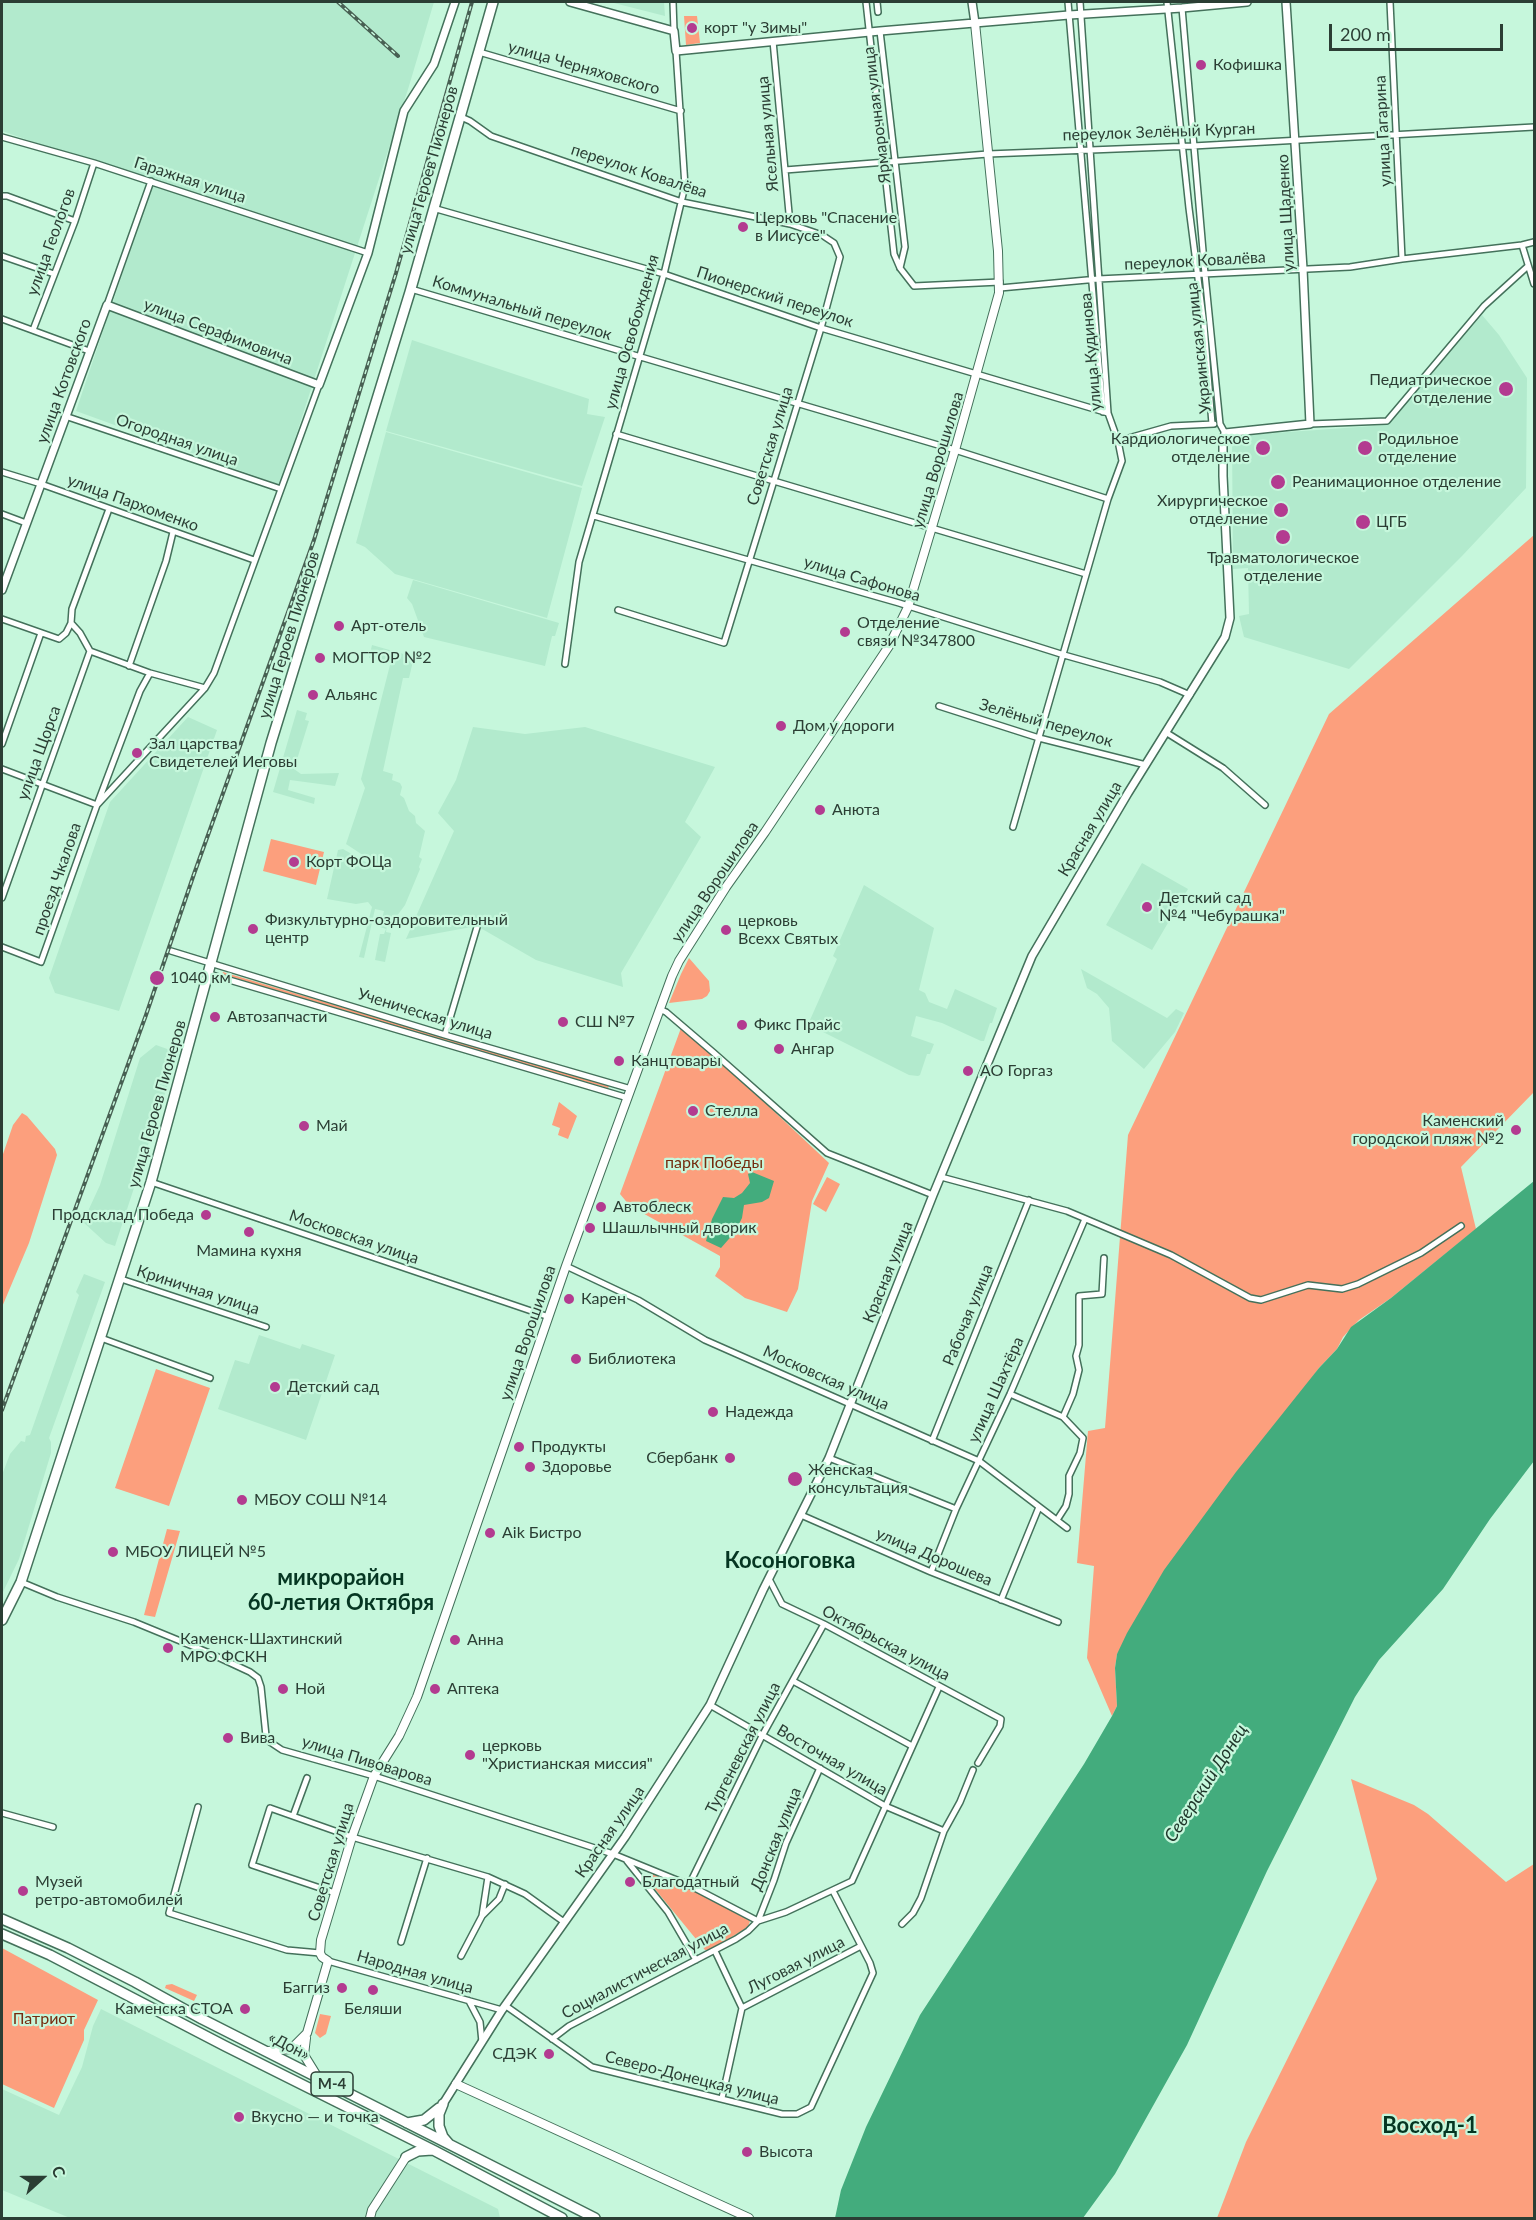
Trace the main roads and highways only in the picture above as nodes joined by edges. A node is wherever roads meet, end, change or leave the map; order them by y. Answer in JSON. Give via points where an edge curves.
{"nodes":[{"id":1,"x":493,"y":2,"type":"edge"},
{"id":2,"x":975,"y":23,"type":"road end"},
{"id":3,"x":2,"y":1620,"type":"edge"},
{"id":4,"x":374,"y":1776,"type":"joint"},
{"id":5,"x":2,"y":1917,"type":"edge"},
{"id":6,"x":2,"y":1934,"type":"edge"},
{"id":7,"x":307,"y":2033,"type":"junction"},
{"id":8,"x":266,"y":2051,"type":"junction"},
{"id":9,"x":317,"y":2077,"type":"junction"},
{"id":10,"x":456,"y":2084,"type":"road end"},
{"id":11,"x":407,"y":2122,"type":"junction"},
{"id":12,"x":399,"y":2133,"type":"junction"},
{"id":13,"x":450,"y":2146,"type":"junction"},
{"id":14,"x":435,"y":2151,"type":"junction"},
{"id":15,"x":406,"y":2157,"type":"junction"},
{"id":16,"x":370,"y":2218,"type":"edge"},
{"id":17,"x":562,"y":2218,"type":"edge"},
{"id":18,"x":595,"y":2218,"type":"edge"},
{"id":19,"x":749,"y":2218,"type":"edge"}],
"edges":[{"from":1,"to":3,"type":"main road","name":"улица Героев Пионеров","via":[[411,289],[271,743],[151,1182],[21,1582]]},
{"from":2,"to":4,"type":"main road","name":"улица Ворошилова","via":[[1000,285],[908,607],[893,639],[687,947],[672,976],[566,1266],[417,1697]]},
{"from":4,"to":7,"type":"main road","name":"Советская улица","via":[[321,1940],[324,1957]]},
{"from":5,"to":8,"type":"main road","name":"«Дон»","number":"М-4"},
{"from":6,"to":12,"type":"main road","name":"«Дон»","number":"М-4"},
{"from":7,"to":8,"type":"main road","via":[[291,2049]]},
{"from":7,"to":9,"type":"main road","name":"Советская улица","via":[[304,2055]]},
{"from":8,"to":9,"type":"main road","name":"«Дон»","number":"М-4"},
{"from":9,"to":11,"type":"main road","name":"«Дон»","number":"М-4"},
{"from":10,"to":19,"type":"main road"},
{"from":11,"to":13,"type":"main road","name":"«Дон»","number":"М-4"},
{"from":11,"to":13,"type":"main road","via":[[429,2118],[442,2104],[439,2126]]},
{"from":12,"to":14,"type":"main road","name":"«Дон»","number":"М-4"},
{"from":12,"to":15,"type":"main road","via":[[407,2144]]},
{"from":13,"to":18,"type":"main road","name":"«Дон»","number":"М-4"},
{"from":14,"to":15,"type":"main road","via":[[418,2151]]},
{"from":14,"to":17,"type":"main road","name":"«Дон»","number":"М-4"},
{"from":15,"to":16,"type":"main road"}]}
